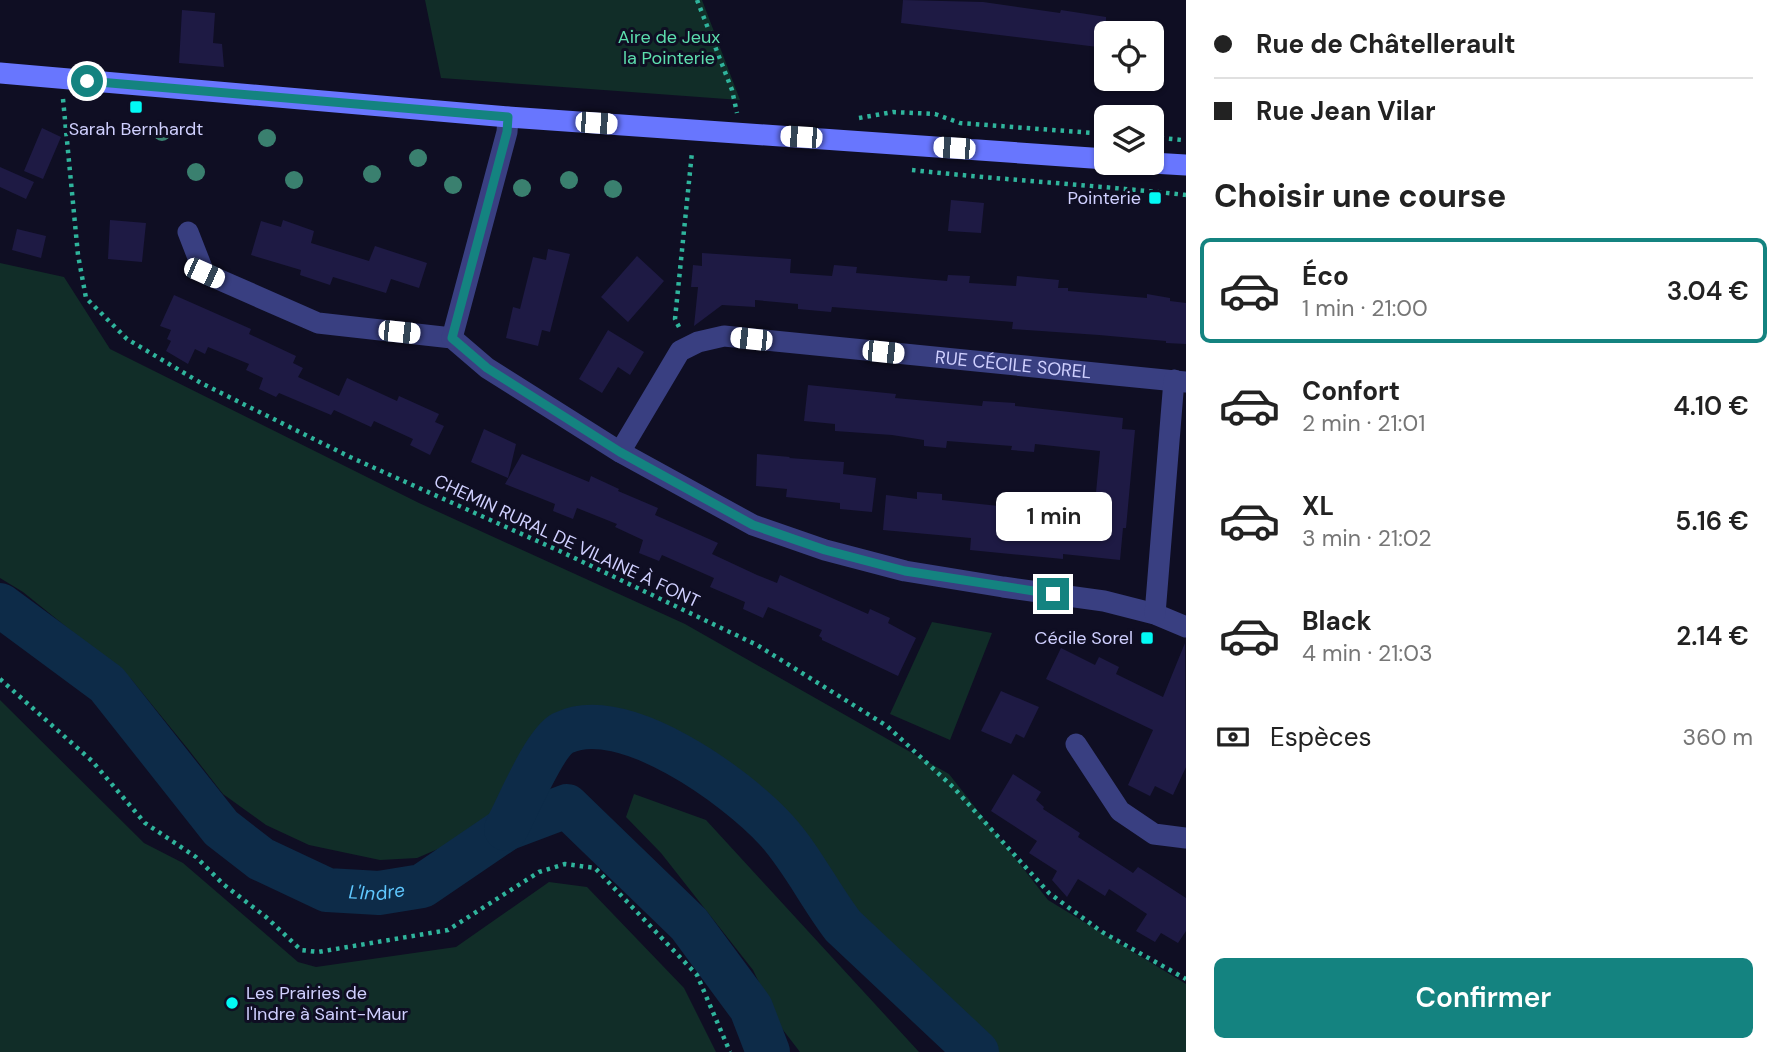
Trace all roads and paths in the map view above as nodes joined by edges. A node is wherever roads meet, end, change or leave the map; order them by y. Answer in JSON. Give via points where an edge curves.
{"nodes":[{"id":1,"x":697,"y":0,"type":"edge"},
{"id":2,"x":0,"y":73,"type":"edge"},
{"id":3,"x":61,"y":79,"type":"junction"},
{"id":4,"x":738,"y":114,"type":"dead end"},
{"id":5,"x":508,"y":117,"type":"junction"},
{"id":6,"x":1164,"y":138,"type":"edge"},
{"id":7,"x":1186,"y":140,"type":"edge"},
{"id":8,"x":692,"y":149,"type":"dead end"},
{"id":9,"x":1094,"y":158,"type":"edge"},
{"id":10,"x":1164,"y":164,"type":"edge"},
{"id":11,"x":1186,"y":165,"type":"edge"},
{"id":12,"x":188,"y":232,"type":"dead end"},
{"id":13,"x":452,"y":338,"type":"junction"},
{"id":14,"x":690,"y":346,"type":"junction"},
{"id":15,"x":1180,"y":381,"type":"edge"},
{"id":16,"x":620,"y":452,"type":"junction"},
{"id":17,"x":1155,"y":614,"type":"junction"},
{"id":18,"x":1186,"y":627,"type":"edge"},
{"id":19,"x":0,"y":679,"type":"edge"},
{"id":20,"x":1076,"y":744,"type":"dead end"},
{"id":21,"x":1186,"y":838,"type":"edge"},
{"id":22,"x":1186,"y":979,"type":"edge"},
{"id":23,"x":730,"y":1052,"type":"edge"}],
"edges":[{"from":1,"to":4,"type":"path"},
{"from":2,"to":3,"type":"main road"},
{"from":3,"to":5,"type":"main road"},
{"from":3,"to":22,"type":"path","name":"CHEMIN RURAL DE VILAINE À FONT","via":[[86,298],[127,339],[201,383],[350,457],[757,645],[887,726],[953,787],[1049,893],[1102,932]]},
{"from":5,"to":9,"type":"main road"},
{"from":5,"to":13,"type":"street"},
{"from":6,"to":7,"type":"path"},
{"from":8,"to":14,"type":"path","via":[[675,319]]},
{"from":10,"to":11,"type":"main road"},
{"from":12,"to":13,"type":"street","via":[[204,273],[318,323]]},
{"from":13,"to":16,"type":"street","via":[[487,368]]},
{"from":14,"to":15,"type":"street","name":"RUE CÉCILE SOREL","via":[[724,336]]},
{"from":14,"to":16,"type":"street","via":[[680,351]]},
{"from":15,"to":17,"type":"street","name":"RUE CÉCILE SOREL"},
{"from":16,"to":17,"type":"street","via":[[753,525],[825,550],[905,571],[1104,601]]},
{"from":17,"to":18,"type":"street"},
{"from":19,"to":23,"type":"path","via":[[92,761],[145,823],[197,857],[301,950],[318,952],[448,930],[539,872],[565,864],[595,868],[697,975]]},
{"from":20,"to":21,"type":"street","via":[[1120,811],[1154,834]]}]}
